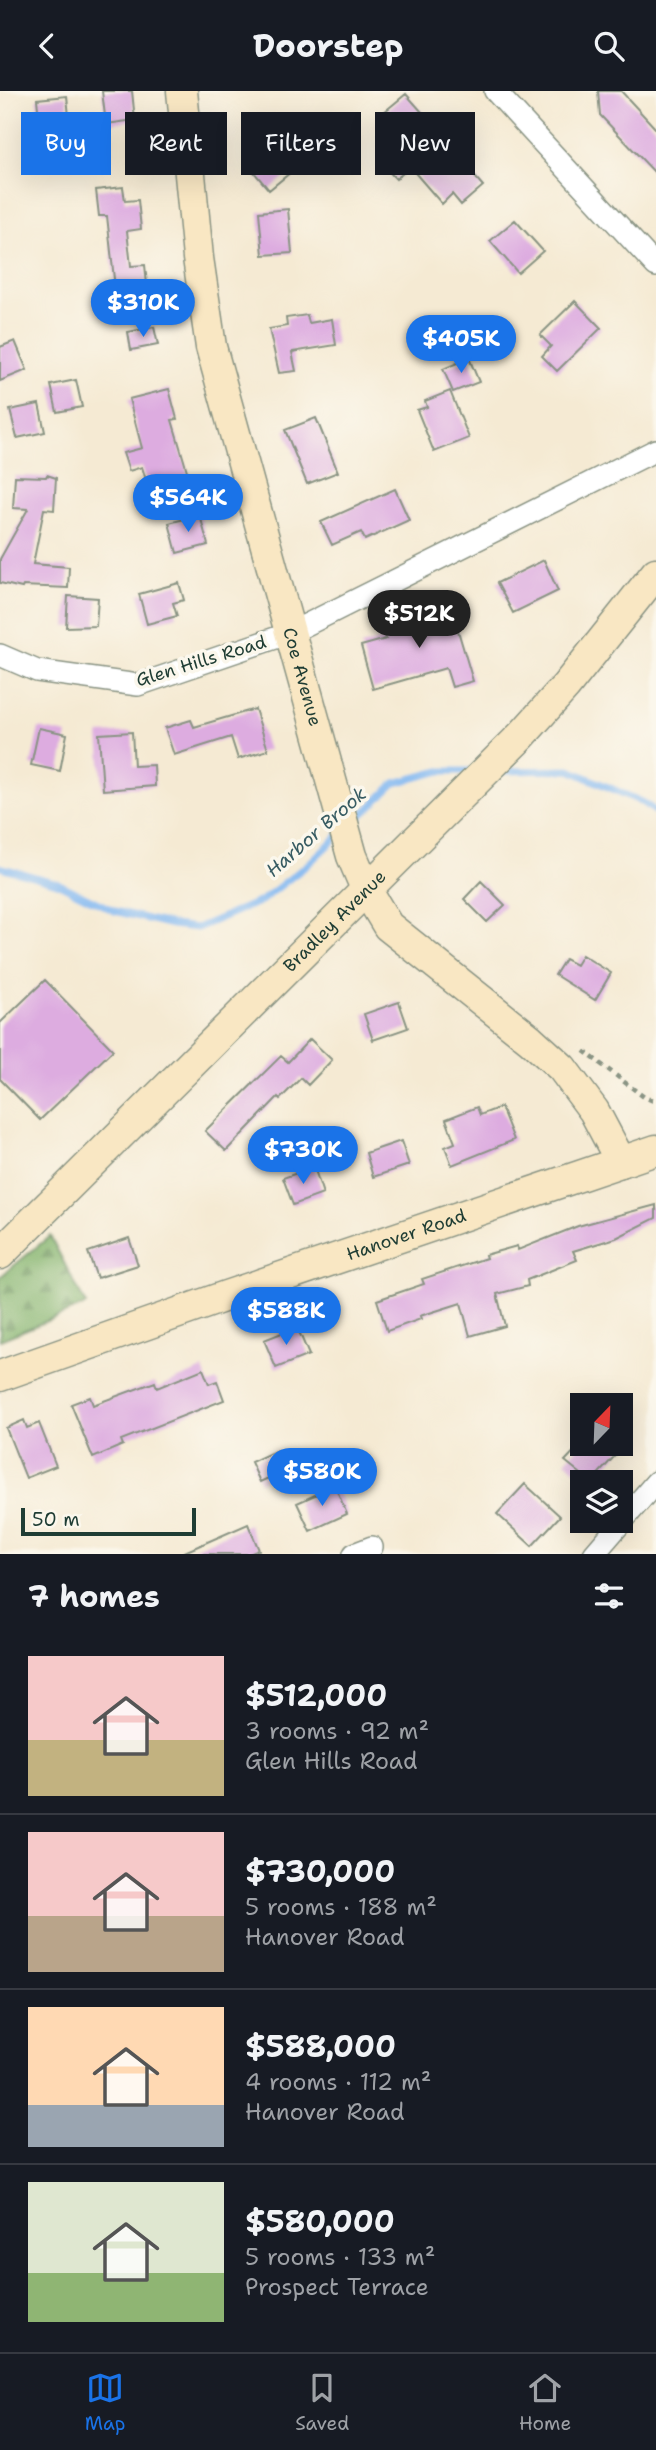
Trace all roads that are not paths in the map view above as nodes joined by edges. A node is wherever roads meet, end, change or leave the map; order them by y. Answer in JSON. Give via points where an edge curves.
{"nodes":[{"id":1,"x":181,"y":91,"type":"edge"},
{"id":2,"x":495,"y":91,"type":"edge"},
{"id":3,"x":656,"y":266,"type":"edge"},
{"id":4,"x":656,"y":450,"type":"edge"},
{"id":5,"x":654,"y":581,"type":"edge"},
{"id":6,"x":290,"y":633,"type":"junction"},
{"id":7,"x":0,"y":655,"type":"edge"},
{"id":8,"x":367,"y":891,"type":"junction"},
{"id":9,"x":656,"y":1150,"type":"edge"},
{"id":10,"x":621,"y":1162,"type":"junction"},
{"id":11,"x":0,"y":1254,"type":"edge"},
{"id":12,"x":0,"y":1376,"type":"edge"},
{"id":13,"x":656,"y":1482,"type":"edge"},
{"id":14,"x":594,"y":1554,"type":"edge"}],
"edges":[{"from":1,"to":6,"type":"street","name":"Coe Avenue","via":[[211,347]]},
{"from":2,"to":3,"type":"street"},
{"from":4,"to":6,"type":"street","name":"Glen Hills Road"},
{"from":5,"to":8,"type":"street","name":"Bradley Avenue","via":[[522,734]]},
{"from":6,"to":7,"type":"street","name":"Glen Hills Road","via":[[138,685],[37,671]]},
{"from":6,"to":8,"type":"street","name":"Coe Avenue","via":[[352,856]]},
{"from":8,"to":10,"type":"street","name":"Coe Avenue","via":[[400,937],[562,1068],[594,1111]]},
{"from":8,"to":11,"type":"street","name":"Bradley Avenue"},
{"from":9,"to":10,"type":"street","name":"Hanover Road"},
{"from":10,"to":12,"type":"street","name":"Hanover Road"},
{"from":13,"to":14,"type":"street"}]}
